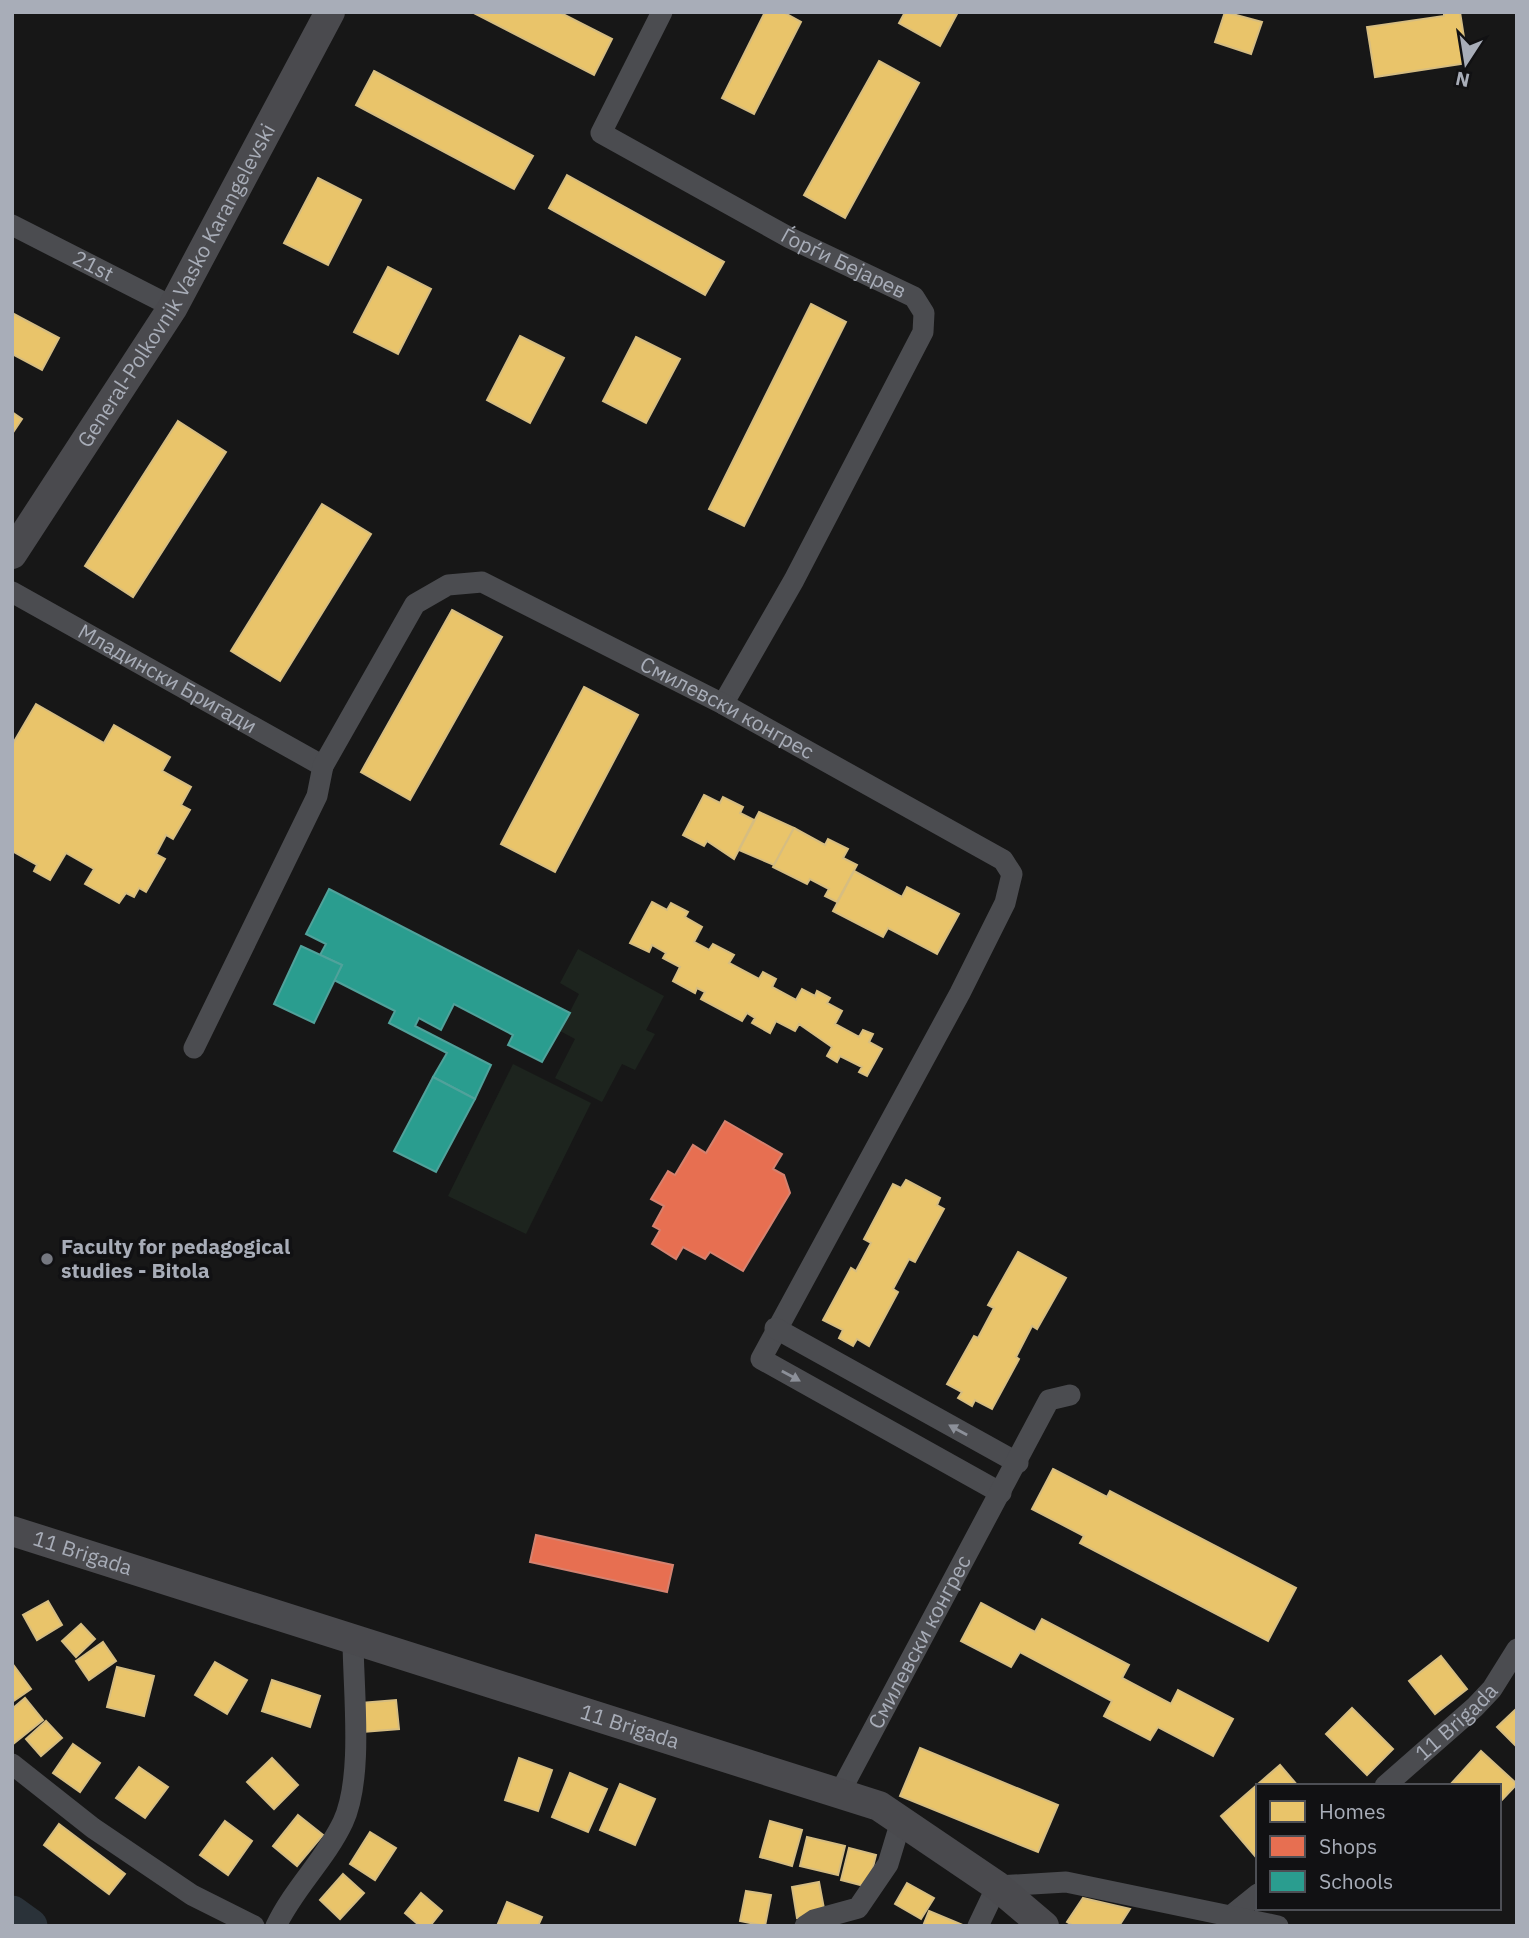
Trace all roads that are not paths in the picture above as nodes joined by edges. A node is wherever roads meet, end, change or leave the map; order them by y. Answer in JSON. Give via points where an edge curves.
{"nodes":[{"id":1,"x":330,"y":12,"type":"edge"},
{"id":2,"x":663,"y":12,"type":"edge"},
{"id":3,"x":12,"y":225,"type":"edge"},
{"id":4,"x":173,"y":307,"type":"junction"},
{"id":5,"x":12,"y":554,"type":"edge"},
{"id":6,"x":12,"y":592,"type":"edge"},
{"id":7,"x":723,"y":704,"type":"junction"},
{"id":8,"x":323,"y":766,"type":"junction"},
{"id":9,"x":194,"y":1048,"type":"dead end"},
{"id":10,"x":775,"y":1328,"type":"junction"},
{"id":11,"x":1070,"y":1395,"type":"dead end"},
{"id":12,"x":1018,"y":1463,"type":"junction"},
{"id":13,"x":1001,"y":1493,"type":"junction"},
{"id":14,"x":12,"y":1531,"type":"edge"},
{"id":15,"x":353,"y":1639,"type":"junction"},
{"id":16,"x":1517,"y":1649,"type":"edge"},
{"id":17,"x":12,"y":1764,"type":"edge"},
{"id":18,"x":1387,"y":1784,"type":"edge"},
{"id":19,"x":839,"y":1794,"type":"junction"},
{"id":20,"x":901,"y":1821,"type":"junction"},
{"id":21,"x":997,"y":1886,"type":"junction"},
{"id":22,"x":1256,"y":1896,"type":"edge"},
{"id":23,"x":1232,"y":1915,"type":"junction"},
{"id":24,"x":1035,"y":1922,"type":"edge"},
{"id":25,"x":254,"y":1926,"type":"edge"},
{"id":26,"x":276,"y":1926,"type":"edge"},
{"id":27,"x":805,"y":1926,"type":"edge"},
{"id":28,"x":978,"y":1926,"type":"edge"},
{"id":29,"x":1278,"y":1926,"type":"edge"}],
"edges":[{"from":1,"to":4,"type":"main road","name":"General-Polkovnik Vasko Karangelevski"},
{"from":2,"to":7,"type":"street","name":"Ѓорѓи Бејарев","via":[[601,133],[790,238],[914,297],[924,313],[923,332],[794,580]]},
{"from":3,"to":4,"type":"street","name":"21st"},
{"from":4,"to":5,"type":"main road","name":"General-Polkovnik Vasko Karangelevski"},
{"from":6,"to":8,"type":"street","name":"Младински Бригади"},
{"from":7,"to":8,"type":"street","name":"Смилевски конгрес","via":[[482,582],[448,584],[415,604]]},
{"from":7,"to":10,"type":"street","name":"Смилевски конгрес","via":[[1003,860],[1012,874],[1005,904],[960,993]]},
{"from":8,"to":9,"type":"street","name":"Смилевски конгрес","via":[[317,796]]},
{"from":12,"to":10,"type":"street","one_way":true},
{"from":10,"to":13,"type":"street","name":"Смилевски конгрес","one_way":true,"via":[[761,1359]]},
{"from":11,"to":12,"type":"street","name":"Смилевски конгрес","via":[[1049,1400]]},
{"from":12,"to":13,"type":"street","name":"Смилевски конгрес"},
{"from":13,"to":19,"type":"street","name":"Смилевски конгрес"},
{"from":14,"to":15,"type":"main road","name":"11 Brigada"},
{"from":15,"to":19,"type":"main road","name":"11 Brigada"},
{"from":15,"to":26,"type":"street","via":[[354,1781],[344,1820],[320,1863],[289,1898]]},
{"from":16,"to":18,"type":"street","name":"11 Brigada","via":[[1493,1689]]},
{"from":17,"to":25,"type":"street","via":[[93,1828],[191,1895]]},
{"from":19,"to":20,"type":"main road","name":"11 Brigada","via":[[879,1807]]},
{"from":20,"to":21,"type":"main road","name":"11 Brigada"},
{"from":20,"to":27,"type":"street","via":[[888,1864],[858,1908]]},
{"from":21,"to":23,"type":"street","via":[[1066,1882]]},
{"from":21,"to":24,"type":"main road","name":"11 Brigada"},
{"from":21,"to":28,"type":"street"},
{"from":22,"to":23,"type":"street"},
{"from":23,"to":29,"type":"street"}]}
